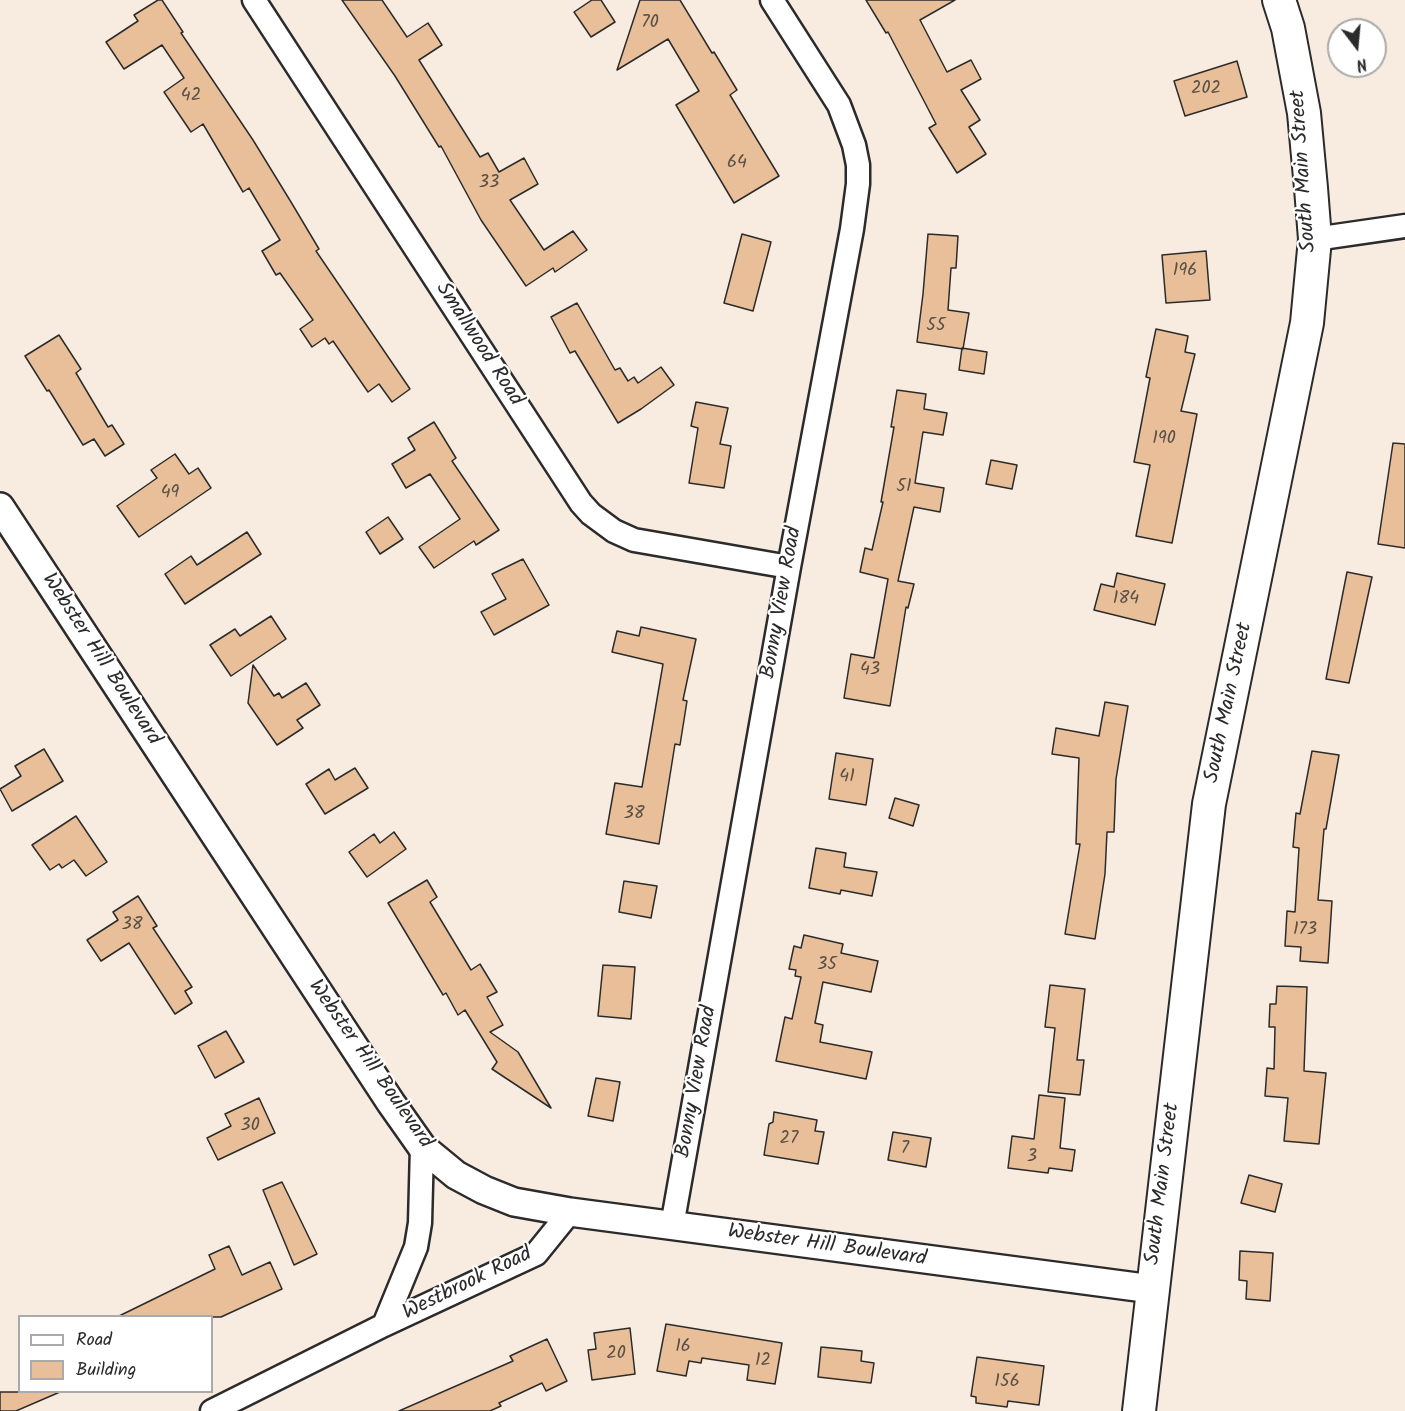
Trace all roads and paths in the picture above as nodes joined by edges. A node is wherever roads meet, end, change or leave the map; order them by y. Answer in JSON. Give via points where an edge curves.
{"nodes":[{"id":1,"x":254,"y":0,"type":"edge"},
{"id":2,"x":772,"y":0,"type":"edge"},
{"id":3,"x":1279,"y":0,"type":"edge"},
{"id":4,"x":1405,"y":226,"type":"edge"},
{"id":5,"x":1315,"y":239,"type":"junction"},
{"id":6,"x":0,"y":507,"type":"edge"},
{"id":7,"x":789,"y":567,"type":"junction"},
{"id":8,"x":422,"y":1147,"type":"junction"},
{"id":9,"x":570,"y":1212,"type":"junction"},
{"id":10,"x":672,"y":1226,"type":"junction"},
{"id":11,"x":1152,"y":1289,"type":"junction"},
{"id":12,"x":384,"y":1325,"type":"junction"},
{"id":13,"x":212,"y":1411,"type":"edge"},
{"id":14,"x":1139,"y":1411,"type":"edge"}],
"edges":[{"from":1,"to":7,"type":"street","name":"Smallwood Road","via":[[586,508],[601,523],[634,540]]},
{"from":2,"to":7,"type":"street","name":"Bonny View Road","via":[[839,105],[855,145],[858,165],[852,229]]},
{"from":3,"to":5,"type":"main road","name":"South Main Street","via":[[1304,113]]},
{"from":4,"to":5,"type":"street"},
{"from":5,"to":11,"type":"main road","name":"South Main Street","via":[[1307,323],[1209,804]]},
{"from":6,"to":8,"type":"street","name":"Webster Hill Boulevard"},
{"from":7,"to":10,"type":"street","name":"Bonny View Road"},
{"from":8,"to":9,"type":"street","name":"Webster Hill Boulevard","via":[[456,1175],[484,1190],[514,1202]]},
{"from":8,"to":12,"type":"street","name":"Westbrook Road","via":[[416,1247]]},
{"from":9,"to":10,"type":"street","name":"Webster Hill Boulevard"},
{"from":9,"to":12,"type":"street","name":"Westbrook Road","via":[[536,1254]]},
{"from":10,"to":11,"type":"street","name":"Webster Hill Boulevard"},
{"from":11,"to":14,"type":"main road","name":"South Main Street"},
{"from":12,"to":13,"type":"street","name":"Westbrook Road"}]}
